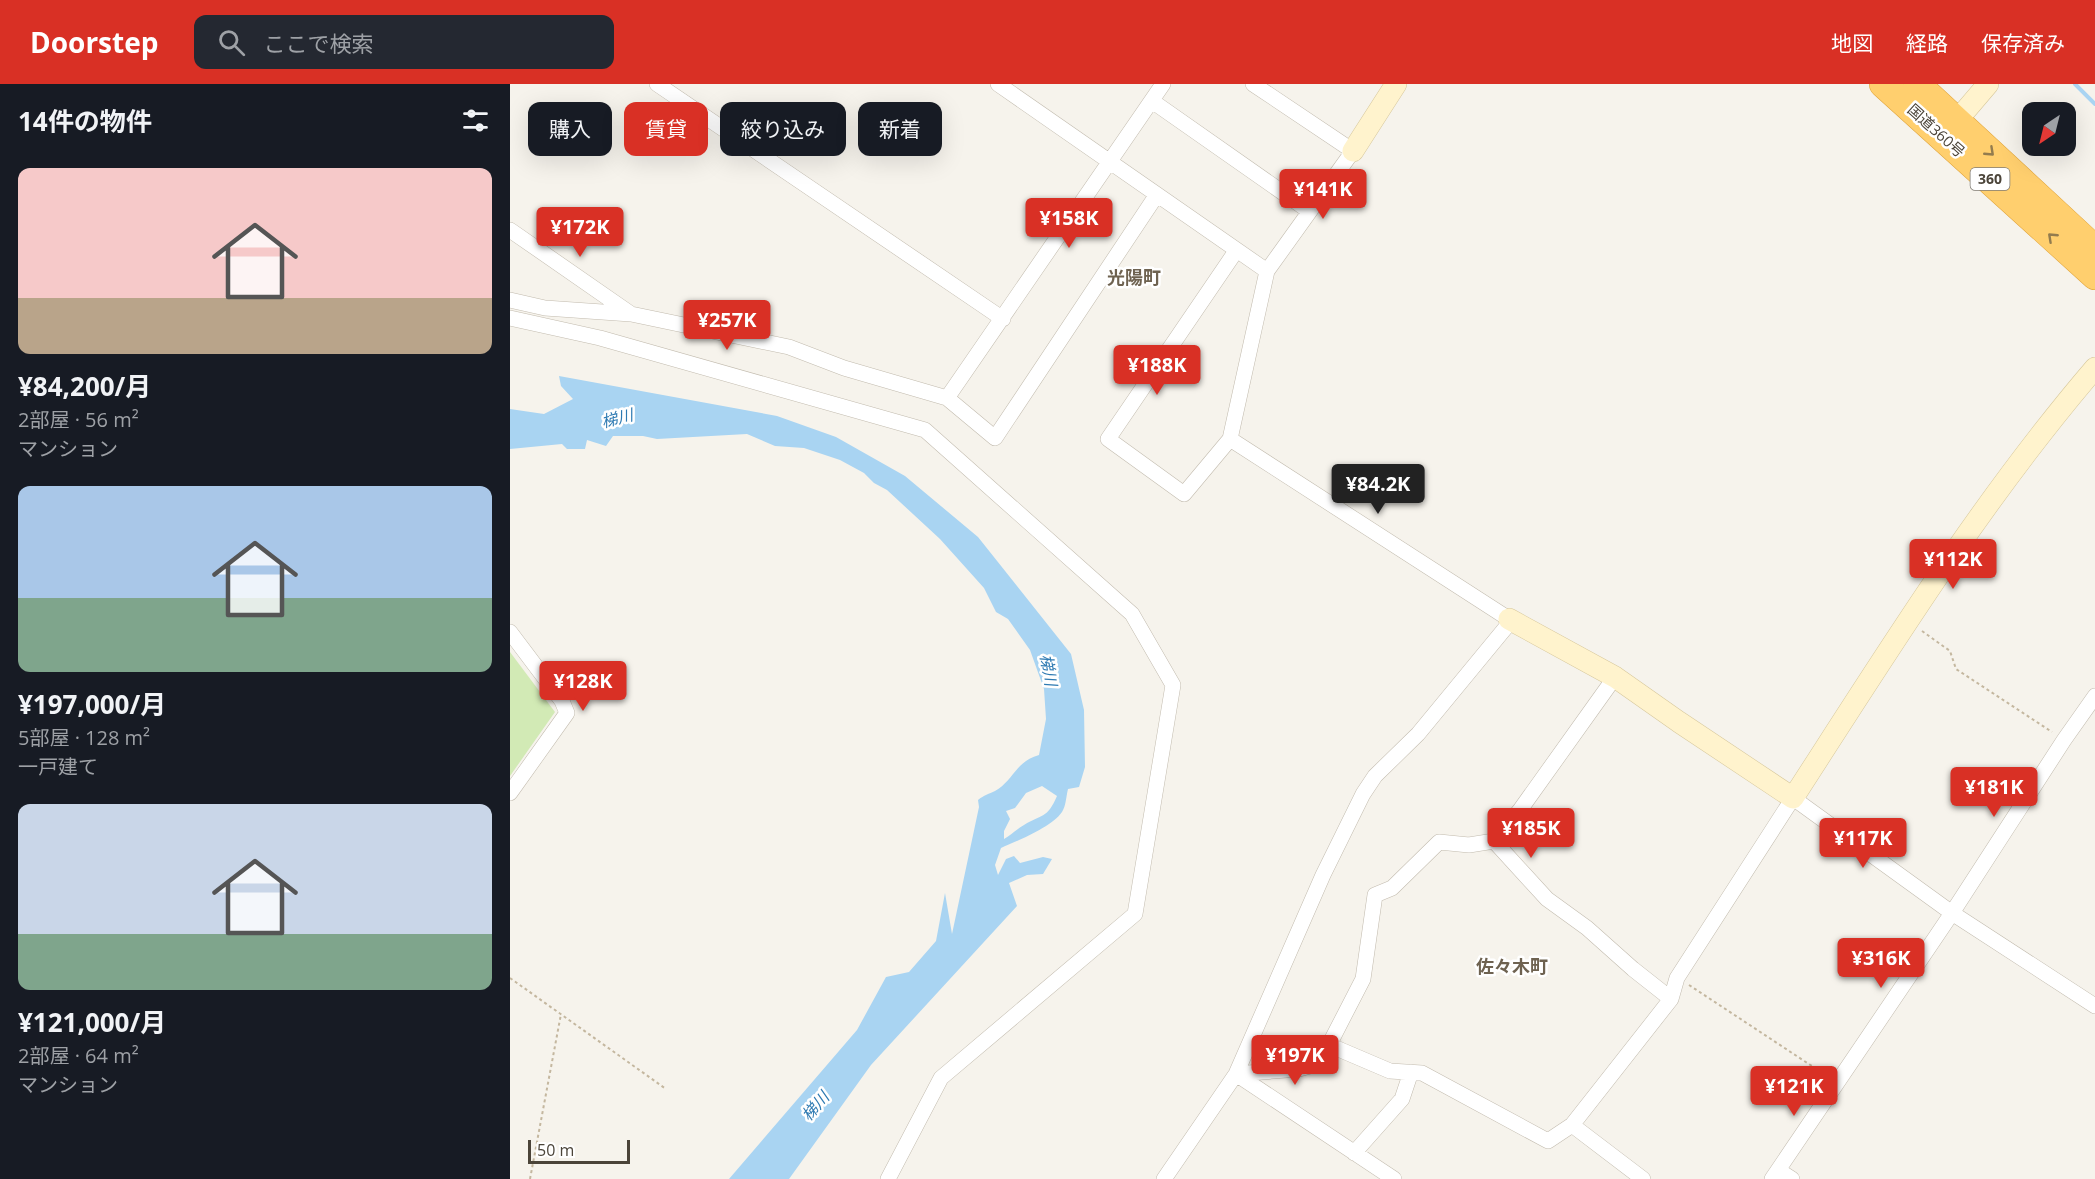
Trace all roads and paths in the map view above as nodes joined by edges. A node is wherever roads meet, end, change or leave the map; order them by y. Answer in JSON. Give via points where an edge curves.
{"nodes":[{"id":1,"x":657,"y":84,"type":"edge"},
{"id":2,"x":998,"y":84,"type":"edge"},
{"id":3,"x":1163,"y":84,"type":"edge"},
{"id":4,"x":1253,"y":84,"type":"edge"},
{"id":5,"x":1396,"y":84,"type":"edge"},
{"id":6,"x":1883,"y":84,"type":"edge"},
{"id":7,"x":1917,"y":84,"type":"edge"},
{"id":8,"x":1988,"y":84,"type":"edge"},
{"id":9,"x":1152,"y":101,"type":"junction"},
{"id":10,"x":1950,"y":128,"type":"junction"},
{"id":11,"x":1353,"y":152,"type":"junction"},
{"id":12,"x":1109,"y":161,"type":"junction"},
{"id":13,"x":1156,"y":196,"type":"junction"},
{"id":14,"x":1309,"y":211,"type":"junction"},
{"id":15,"x":510,"y":230,"type":"edge"},
{"id":16,"x":2095,"y":249,"type":"edge"},
{"id":17,"x":1236,"y":251,"type":"junction"},
{"id":18,"x":1267,"y":271,"type":"junction"},
{"id":19,"x":2095,"y":276,"type":"edge"},
{"id":20,"x":510,"y":300,"type":"edge"},
{"id":21,"x":631,"y":314,"type":"junction"},
{"id":22,"x":510,"y":318,"type":"edge"},
{"id":23,"x":1002,"y":319,"type":"junction"},
{"id":24,"x":2095,"y":369,"type":"edge"},
{"id":25,"x":947,"y":398,"type":"junction"},
{"id":26,"x":1230,"y":439,"type":"junction"},
{"id":27,"x":1509,"y":619,"type":"junction"},
{"id":28,"x":1908,"y":622,"type":"junction"},
{"id":29,"x":510,"y":632,"type":"edge"},
{"id":30,"x":1615,"y":677,"type":"junction"},
{"id":31,"x":2095,"y":696,"type":"edge"},
{"id":32,"x":2064,"y":740,"type":"junction"},
{"id":33,"x":510,"y":793,"type":"edge"},
{"id":34,"x":1793,"y":798,"type":"junction"},
{"id":35,"x":1494,"y":841,"type":"junction"},
{"id":36,"x":1952,"y":914,"type":"junction"},
{"id":37,"x":510,"y":978,"type":"edge"},
{"id":38,"x":1677,"y":978,"type":"junction"},
{"id":39,"x":1671,"y":999,"type":"junction"},
{"id":40,"x":2095,"y":1006,"type":"edge"},
{"id":41,"x":561,"y":1014,"type":"junction"},
{"id":42,"x":1329,"y":1045,"type":"junction"},
{"id":43,"x":1411,"y":1072,"type":"junction"},
{"id":44,"x":1236,"y":1074,"type":"junction"},
{"id":45,"x":1837,"y":1082,"type":"junction"},
{"id":46,"x":666,"y":1089,"type":"dead end"},
{"id":47,"x":1572,"y":1125,"type":"junction"},
{"id":48,"x":1354,"y":1153,"type":"junction"},
{"id":49,"x":1775,"y":1174,"type":"edge"},
{"id":50,"x":530,"y":1179,"type":"edge"},
{"id":51,"x":888,"y":1179,"type":"edge"},
{"id":52,"x":1164,"y":1179,"type":"edge"},
{"id":53,"x":1394,"y":1179,"type":"edge"},
{"id":54,"x":1643,"y":1179,"type":"edge"},
{"id":55,"x":1792,"y":1179,"type":"edge"}],
"edges":[{"from":1,"to":23,"type":"street"},
{"from":2,"to":12,"type":"street"},
{"from":3,"to":9,"type":"street"},
{"from":4,"to":11,"type":"street"},
{"from":5,"to":11,"type":"street"},
{"from":6,"to":10,"type":"highway","name":"国道360号","number":"360"},
{"from":7,"to":10,"type":"highway","name":"国道360号","number":"360"},
{"from":8,"to":10,"type":"street"},
{"from":9,"to":12,"type":"street"},
{"from":9,"to":14,"type":"street"},
{"from":10,"to":16,"type":"highway","name":"国道360号","number":"360","one_way":true},
{"from":19,"to":10,"type":"highway","name":"国道360号","number":"360","one_way":true},
{"from":11,"to":14,"type":"street"},
{"from":12,"to":13,"type":"street"},
{"from":12,"to":23,"type":"street"},
{"from":13,"to":17,"type":"street"},
{"from":13,"to":25,"type":"street","via":[[995,438]]},
{"from":14,"to":18,"type":"street"},
{"from":15,"to":21,"type":"street"},
{"from":17,"to":18,"type":"street"},
{"from":17,"to":26,"type":"street","via":[[1108,439],[1184,494]]},
{"from":18,"to":26,"type":"street"},
{"from":20,"to":21,"type":"street","via":[[545,308]]},
{"from":21,"to":25,"type":"street","via":[[789,347],[844,368]]},
{"from":22,"to":51,"type":"street","via":[[600,338],[925,430],[1132,614],[1173,685],[1135,914],[941,1078]]},
{"from":23,"to":25,"type":"street"},
{"from":24,"to":28,"type":"street","via":[[2050,421]]},
{"from":26,"to":27,"type":"street"},
{"from":27,"to":30,"type":"street"},
{"from":27,"to":44,"type":"street","via":[[1418,734],[1375,776],[1363,794]]},
{"from":28,"to":32,"type":"path","via":[[1950,651],[1956,669]]},
{"from":28,"to":34,"type":"street"},
{"from":29,"to":33,"type":"street","via":[[567,713]]},
{"from":30,"to":34,"type":"street"},
{"from":30,"to":35,"type":"street"},
{"from":31,"to":32,"type":"street"},
{"from":32,"to":36,"type":"street"},
{"from":34,"to":36,"type":"street"},
{"from":34,"to":38,"type":"street"},
{"from":35,"to":39,"type":"street","via":[[1547,899]]},
{"from":35,"to":42,"type":"street","via":[[1469,845],[1439,842],[1392,888],[1375,895],[1363,979]]},
{"from":36,"to":40,"type":"street"},
{"from":36,"to":45,"type":"street"},
{"from":37,"to":41,"type":"path"},
{"from":38,"to":39,"type":"street"},
{"from":38,"to":45,"type":"path"},
{"from":39,"to":47,"type":"street"},
{"from":41,"to":46,"type":"path"},
{"from":41,"to":50,"type":"path"},
{"from":42,"to":43,"type":"street","via":[[1390,1071]]},
{"from":42,"to":44,"type":"street","via":[[1310,1066]]},
{"from":43,"to":47,"type":"street","via":[[1422,1073],[1548,1141]]},
{"from":43,"to":48,"type":"street","via":[[1402,1099]]},
{"from":44,"to":48,"type":"street"},
{"from":44,"to":52,"type":"street"},
{"from":45,"to":49,"type":"street"},
{"from":47,"to":54,"type":"street"},
{"from":48,"to":53,"type":"street"},
{"from":49,"to":55,"type":"street"}]}
